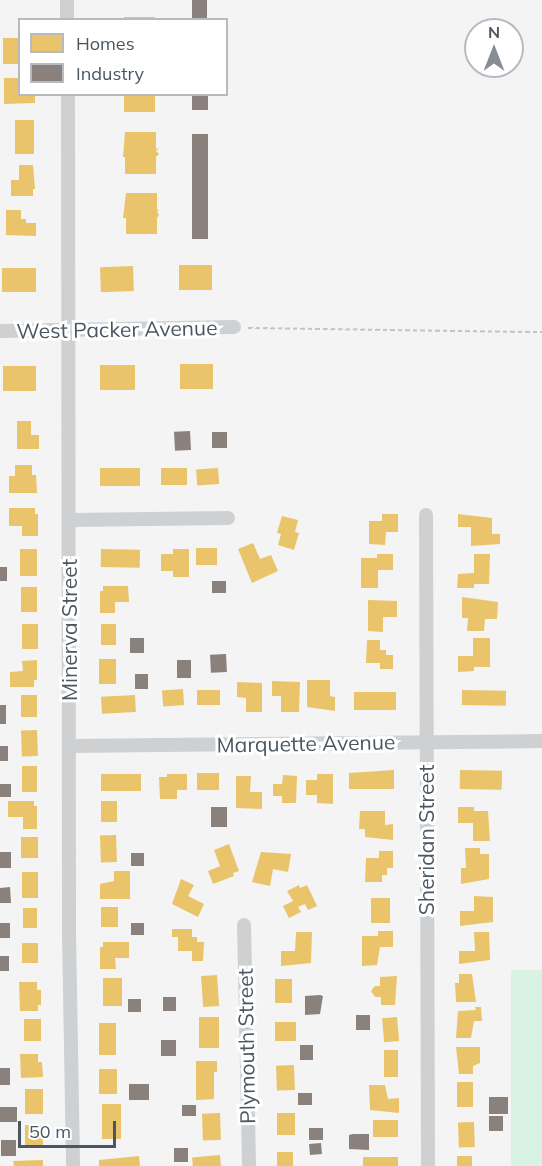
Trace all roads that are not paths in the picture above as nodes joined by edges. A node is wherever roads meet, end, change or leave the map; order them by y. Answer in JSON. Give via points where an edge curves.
{"nodes":[{"id":1,"x":67,"y":0,"type":"edge"},
{"id":2,"x":68,"y":18,"type":"edge"},
{"id":3,"x":68,"y":96,"type":"edge"},
{"id":4,"x":234,"y":327,"type":"road end"},
{"id":5,"x":70,"y":330,"type":"junction"},
{"id":6,"x":0,"y":331,"type":"edge"},
{"id":7,"x":426,"y":515,"type":"dead end"},
{"id":8,"x":228,"y":518,"type":"dead end"},
{"id":9,"x":70,"y":520,"type":"junction"},
{"id":10,"x":426,"y":741,"type":"junction"},
{"id":11,"x":542,"y":741,"type":"edge"},
{"id":12,"x":69,"y":746,"type":"junction"},
{"id":13,"x":244,"y":925,"type":"dead end"},
{"id":14,"x":73,"y":1166,"type":"edge"},
{"id":15,"x":249,"y":1166,"type":"edge"},
{"id":16,"x":428,"y":1166,"type":"edge"}],
"edges":[{"from":1,"to":2,"type":"street"},
{"from":3,"to":5,"type":"street","name":"Minerva Street"},
{"from":4,"to":5,"type":"street","name":"West Packer Avenue"},
{"from":5,"to":6,"type":"street","name":"West Packer Avenue"},
{"from":5,"to":9,"type":"street","name":"Minerva Street"},
{"from":7,"to":10,"type":"street","name":"Sheridan Street"},
{"from":8,"to":9,"type":"street"},
{"from":9,"to":12,"type":"street","name":"Minerva Street"},
{"from":10,"to":11,"type":"street","name":"Marquette Avenue"},
{"from":10,"to":12,"type":"street","name":"Marquette Avenue"},
{"from":10,"to":16,"type":"street","name":"Sheridan Street"},
{"from":12,"to":14,"type":"street","name":"Minerva Street"},
{"from":13,"to":15,"type":"street","name":"Plymouth Street"}]}
